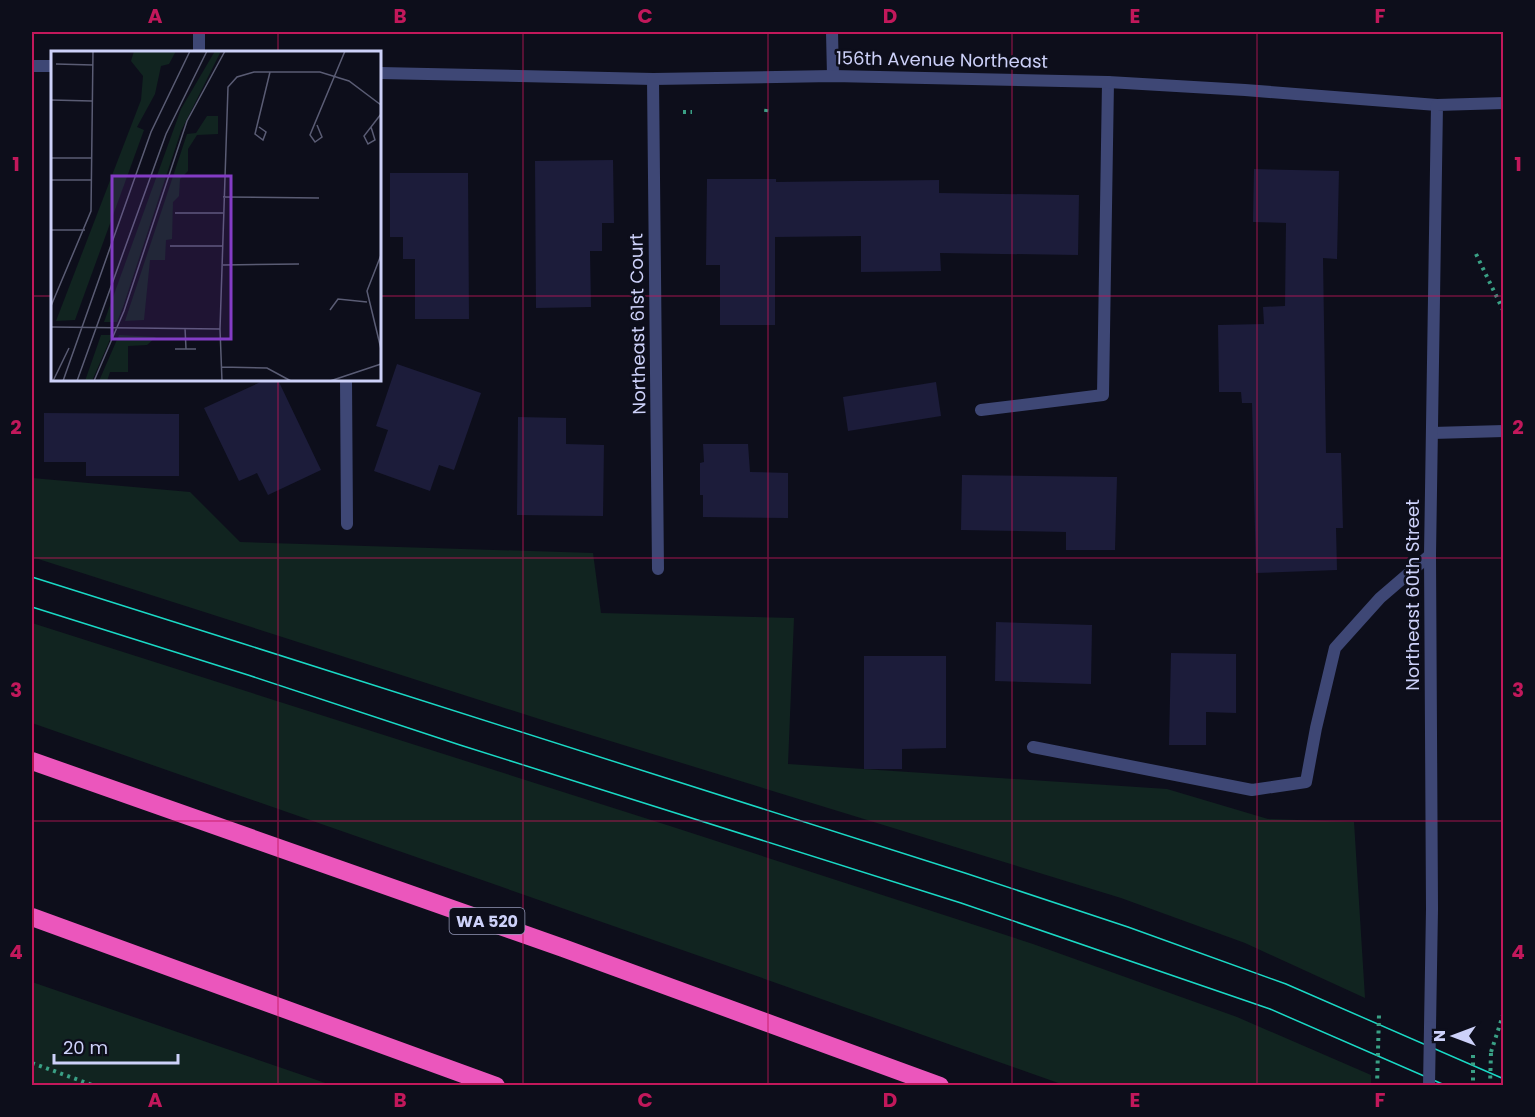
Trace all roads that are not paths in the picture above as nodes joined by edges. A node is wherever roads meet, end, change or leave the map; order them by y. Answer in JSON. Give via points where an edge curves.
{"nodes":[{"id":1,"x":199,"y":32,"type":"edge"},
{"id":2,"x":832,"y":32,"type":"edge"},
{"id":3,"x":198,"y":51,"type":"edge"},
{"id":4,"x":32,"y":66,"type":"edge"},
{"id":5,"x":51,"y":66,"type":"edge"},
{"id":6,"x":381,"y":73,"type":"edge"},
{"id":7,"x":833,"y":75,"type":"junction"},
{"id":8,"x":653,"y":79,"type":"junction"},
{"id":9,"x":1108,"y":82,"type":"junction"},
{"id":10,"x":1503,"y":103,"type":"edge"},
{"id":11,"x":1437,"y":105,"type":"junction"},
{"id":12,"x":346,"y":381,"type":"edge"},
{"id":13,"x":981,"y":410,"type":"dead end"},
{"id":14,"x":1503,"y":431,"type":"edge"},
{"id":15,"x":1432,"y":433,"type":"junction"},
{"id":16,"x":346,"y":524,"type":"dead end"},
{"id":17,"x":1430,"y":555,"type":"junction"},
{"id":18,"x":658,"y":570,"type":"dead end"},
{"id":19,"x":1033,"y":747,"type":"dead end"},
{"id":20,"x":32,"y":761,"type":"edge"},
{"id":21,"x":32,"y":917,"type":"edge"},
{"id":22,"x":496,"y":1086,"type":"edge"},
{"id":23,"x":940,"y":1086,"type":"edge"},
{"id":24,"x":1429,"y":1086,"type":"edge"}],
"edges":[{"from":1,"to":3,"type":"street"},
{"from":2,"to":7,"type":"street"},
{"from":4,"to":5,"type":"street"},
{"from":6,"to":8,"type":"street","name":"156th Avenue Northeast"},
{"from":7,"to":8,"type":"street","name":"156th Avenue Northeast"},
{"from":7,"to":9,"type":"street","name":"156th Avenue Northeast"},
{"from":8,"to":18,"type":"street","name":"Northeast 61st Court"},
{"from":9,"to":11,"type":"street","name":"156th Avenue Northeast"},
{"from":9,"to":13,"type":"street","via":[[1103,395]]},
{"from":10,"to":11,"type":"street","name":"156th Avenue Northeast"},
{"from":11,"to":15,"type":"street","name":"Northeast 60th Street"},
{"from":12,"to":16,"type":"street"},
{"from":14,"to":15,"type":"street"},
{"from":15,"to":17,"type":"street","name":"Northeast 60th Street"},
{"from":17,"to":19,"type":"street","via":[[1380,598],[1335,648],[1306,782],[1252,790]]},
{"from":17,"to":24,"type":"street","name":"Northeast 60th Street","bridge":true},
{"from":20,"to":23,"type":"highway","number":"WA 520","via":[[564,948]]},
{"from":21,"to":22,"type":"highway"}]}
